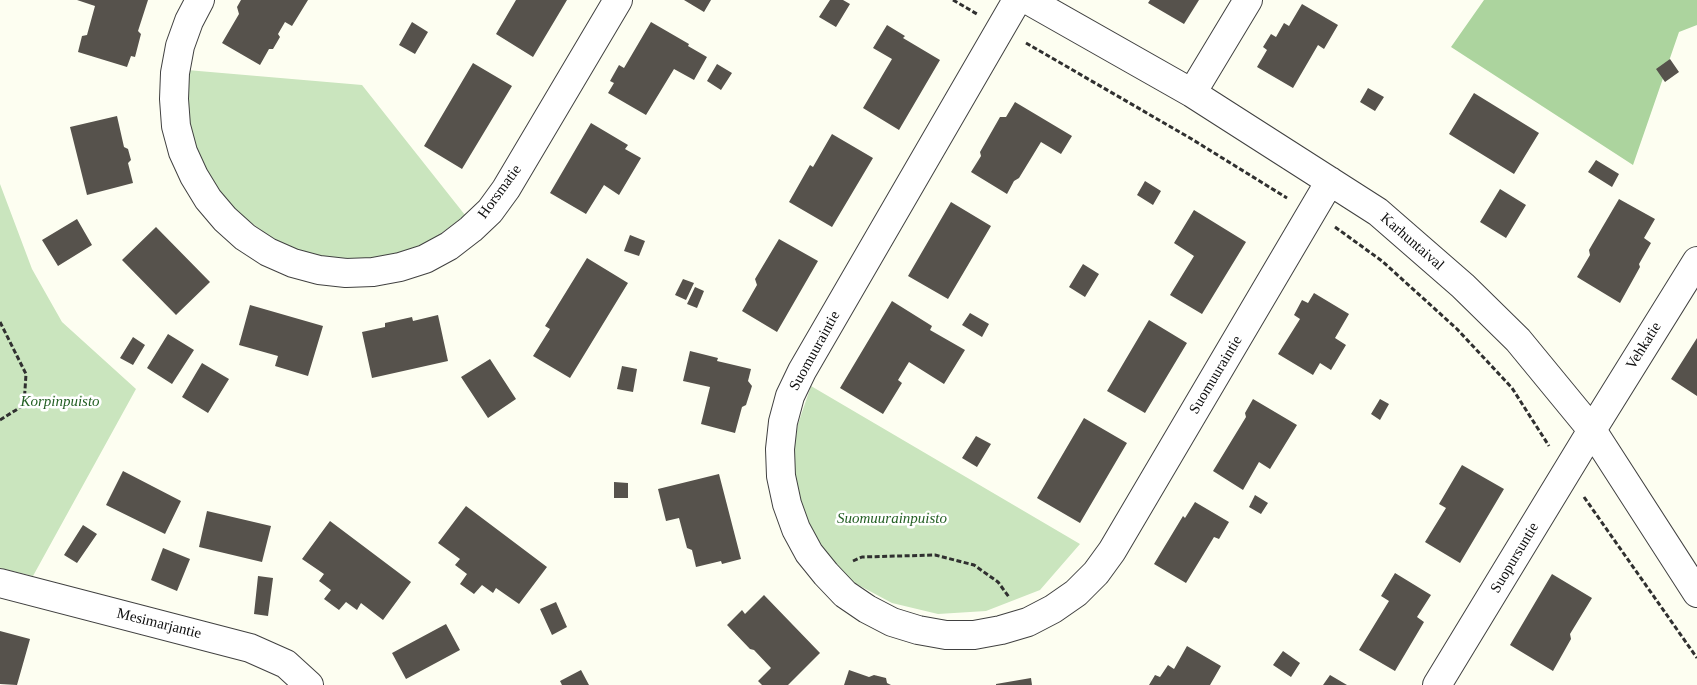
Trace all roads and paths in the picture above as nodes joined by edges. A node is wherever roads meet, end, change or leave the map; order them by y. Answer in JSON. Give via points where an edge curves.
{"nodes":[{"id":1,"x":200,"y":0,"type":"edge"},
{"id":2,"x":618,"y":0,"type":"edge"},
{"id":3,"x":953,"y":0,"type":"edge"},
{"id":4,"x":1017,"y":0,"type":"edge"},
{"id":5,"x":1028,"y":0,"type":"edge"},
{"id":6,"x":1248,"y":0,"type":"edge"},
{"id":7,"x":1001,"y":28,"type":"junction"},
{"id":8,"x":1192,"y":93,"type":"junction"},
{"id":9,"x":1330,"y":181,"type":"junction"},
{"id":10,"x":1311,"y":214,"type":"junction"},
{"id":11,"x":1697,"y":261,"type":"edge"},
{"id":12,"x":0,"y":322,"type":"edge"},
{"id":13,"x":0,"y":420,"type":"edge"},
{"id":14,"x":1592,"y":430,"type":"junction"},
{"id":15,"x":1566,"y":472,"type":"junction"},
{"id":16,"x":826,"y":574,"type":"junction"},
{"id":17,"x":0,"y":583,"type":"edge"},
{"id":18,"x":1697,"y":593,"type":"edge"},
{"id":19,"x":1028,"y":622,"type":"junction"},
{"id":20,"x":1697,"y":658,"type":"edge"},
{"id":21,"x":309,"y":685,"type":"edge"},
{"id":22,"x":1438,"y":685,"type":"edge"}],
"edges":[{"from":1,"to":2,"type":"street","name":"Horsmatie","via":[[180,46],[174,99],[176,126],[194,176],[225,219],[268,252],[293,263],[346,273],[373,272],[425,259],[471,230],[506,189]]},
{"from":3,"to":7,"type":"path"},
{"from":4,"to":7,"type":"street","name":"Suomuuraintie"},
{"from":5,"to":8,"type":"street","name":"Karhuntaival"},
{"from":6,"to":8,"type":"street"},
{"from":7,"to":10,"type":"path","via":[[1190,138]]},
{"from":7,"to":16,"type":"street","name":"Suomuuraintie","via":[[790,396],[783,422],[781,476],[796,529]]},
{"from":8,"to":9,"type":"street","name":"Karhuntaival"},
{"from":9,"to":10,"type":"street","name":"Suomuuraintie"},
{"from":9,"to":14,"type":"street","name":"Karhuntaival","via":[[1378,212],[1463,286],[1518,340]]},
{"from":10,"to":15,"type":"path","via":[[1334,226],[1382,261],[1457,329],[1512,388]]},
{"from":10,"to":19,"type":"street","name":"Suomuuraintie","via":[[1112,551],[1096,574],[1076,593],[1053,610]]},
{"from":11,"to":14,"type":"street","name":"Vehkatie"},
{"from":12,"to":13,"type":"path","via":[[26,374],[24,405]]},
{"from":14,"to":15,"type":"street","name":"Suopursuntie"},
{"from":14,"to":18,"type":"street","name":"Karhuntaival"},
{"from":15,"to":20,"type":"path"},
{"from":15,"to":22,"type":"street","name":"Suopursuntie"},
{"from":16,"to":19,"type":"street","name":"Suomuuraintie","via":[[867,610],[918,630],[974,635]]},
{"from":16,"to":19,"type":"path","via":[[862,558],[935,555],[974,565],[998,582]]},
{"from":17,"to":21,"type":"street","name":"Mesimarjantie","via":[[250,648],[286,664]]}]}
